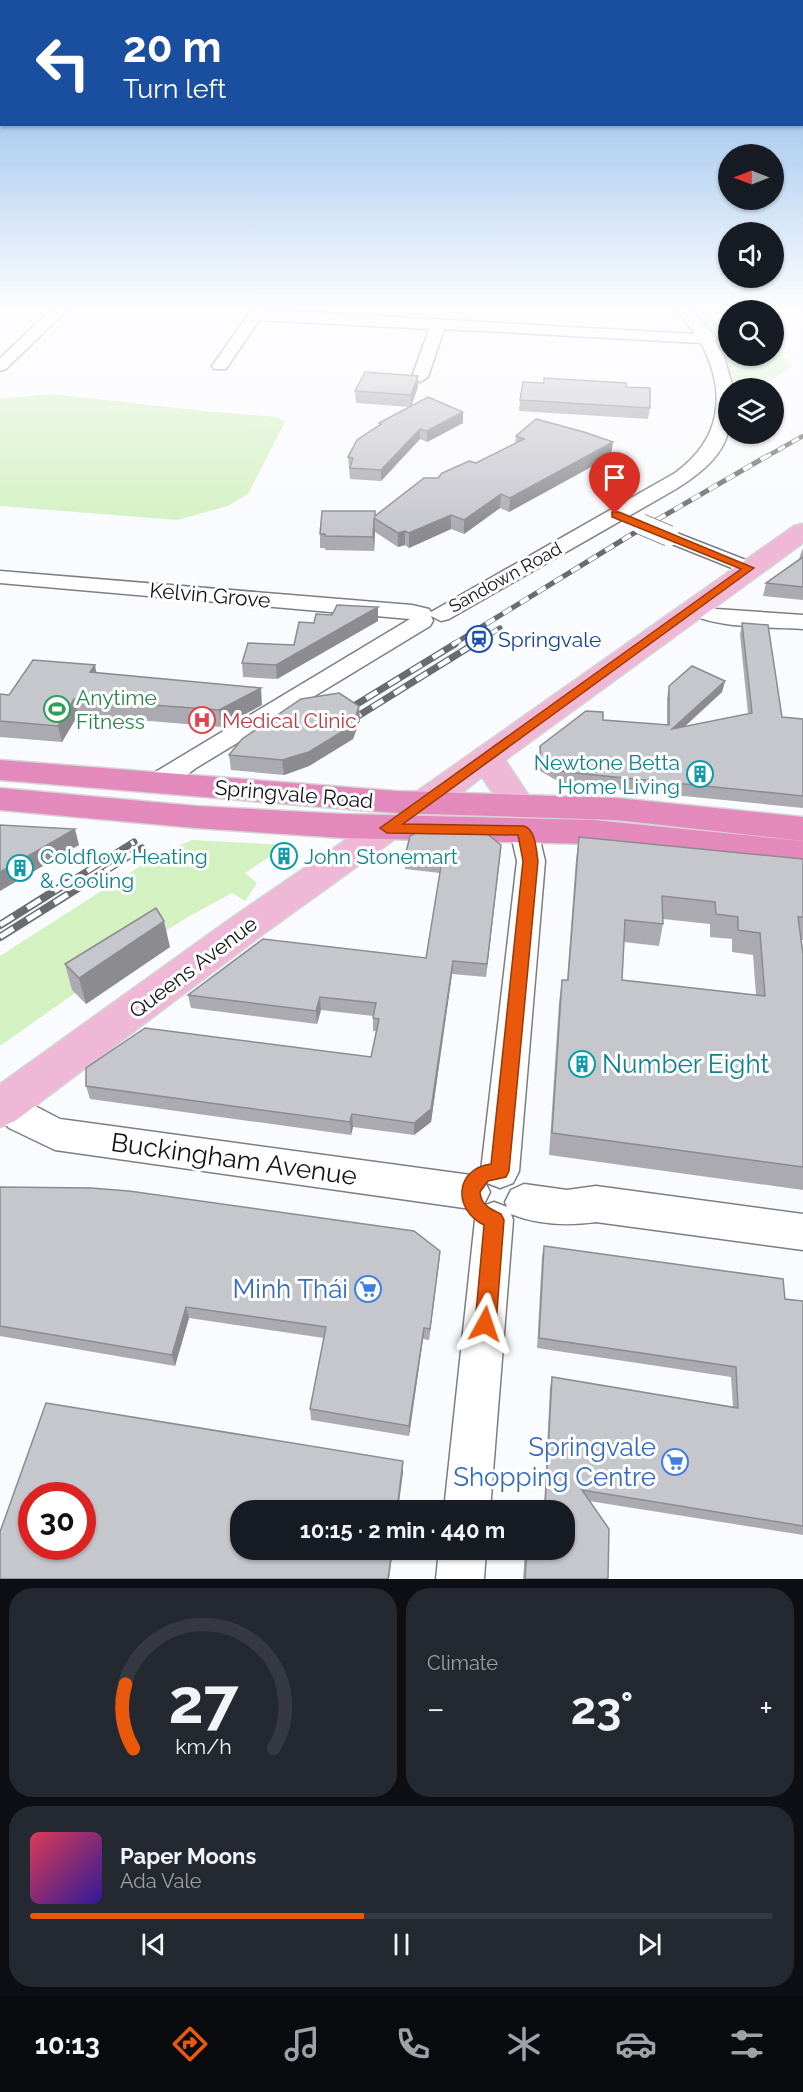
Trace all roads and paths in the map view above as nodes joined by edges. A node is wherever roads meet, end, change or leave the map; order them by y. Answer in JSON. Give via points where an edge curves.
{"nodes":[{"id":1,"x":724,"y":383,"type":"edge"},
{"id":2,"x":615,"y":514,"type":"junction"},
{"id":3,"x":803,"y":531,"type":"edge"},
{"id":4,"x":749,"y":568,"type":"junction"},
{"id":5,"x":0,"y":577,"type":"edge"},
{"id":6,"x":696,"y":608,"type":"junction"},
{"id":7,"x":428,"y":617,"type":"junction"},
{"id":8,"x":803,"y":622,"type":"edge"},
{"id":9,"x":487,"y":757,"type":"junction"},
{"id":10,"x":0,"y":770,"type":"edge"},
{"id":11,"x":156,"y":783,"type":"junction"},
{"id":12,"x":0,"y":799,"type":"edge"},
{"id":13,"x":424,"y":803,"type":"junction"},
{"id":14,"x":521,"y":818,"type":"junction"},
{"id":15,"x":387,"y":828,"type":"junction"},
{"id":16,"x":803,"y":829,"type":"edge"},
{"id":17,"x":803,"y":853,"type":"edge"},
{"id":18,"x":4,"y":1105,"type":"edge"},
{"id":19,"x":497,"y":1196,"type":"junction"},
{"id":20,"x":803,"y":1232,"type":"edge"},
{"id":21,"x":468,"y":1500,"type":"edge"},
{"id":22,"x":462,"y":1560,"type":"edge"},
{"id":23,"x":460,"y":1579,"type":"edge"}],
"edges":[{"from":1,"to":2,"type":"street","name":"Sandown Road","via":[[721,425],[711,450],[695,468]]},
{"from":2,"to":4,"type":"street","bridge":true},
{"from":2,"to":7,"type":"street","name":"Sandown Road"},
{"from":3,"to":4,"type":"main road"},
{"from":4,"to":6,"type":"main road"},
{"from":5,"to":7,"type":"street","name":"Kelvin Grove","via":[[401,611]]},
{"from":6,"to":8,"type":"street","via":[[712,615]]},
{"from":6,"to":9,"type":"main road"},
{"from":7,"to":11,"type":"street","name":"Sandown Road"},
{"from":9,"to":13,"type":"main road"},
{"from":9,"to":14,"type":"main road"},
{"from":10,"to":11,"type":"highway","name":"Springvale Road"},
{"from":11,"to":13,"type":"highway","name":"Springvale Road"},
{"from":12,"to":15,"type":"highway","name":"Springvale Road","via":[[196,817]]},
{"from":13,"to":14,"type":"highway","name":"Springvale Road"},
{"from":13,"to":15,"type":"highway"},
{"from":14,"to":15,"type":"highway","name":"Springvale Road"},
{"from":14,"to":16,"type":"highway","name":"Springvale Road","via":[[617,809]]},
{"from":14,"to":17,"type":"highway","name":"Springvale Road"},
{"from":14,"to":19,"type":"street","via":[[531,861]]},
{"from":15,"to":18,"type":"main road","name":"Queens Avenue"},
{"from":18,"to":19,"type":"street","name":"Buckingham Avenue","via":[[55,1134]]},
{"from":19,"to":20,"type":"street","name":"Buckingham Avenue","via":[[567,1208],[596,1204]]},
{"from":19,"to":21,"type":"street"},
{"from":22,"to":23,"type":"street"}]}
